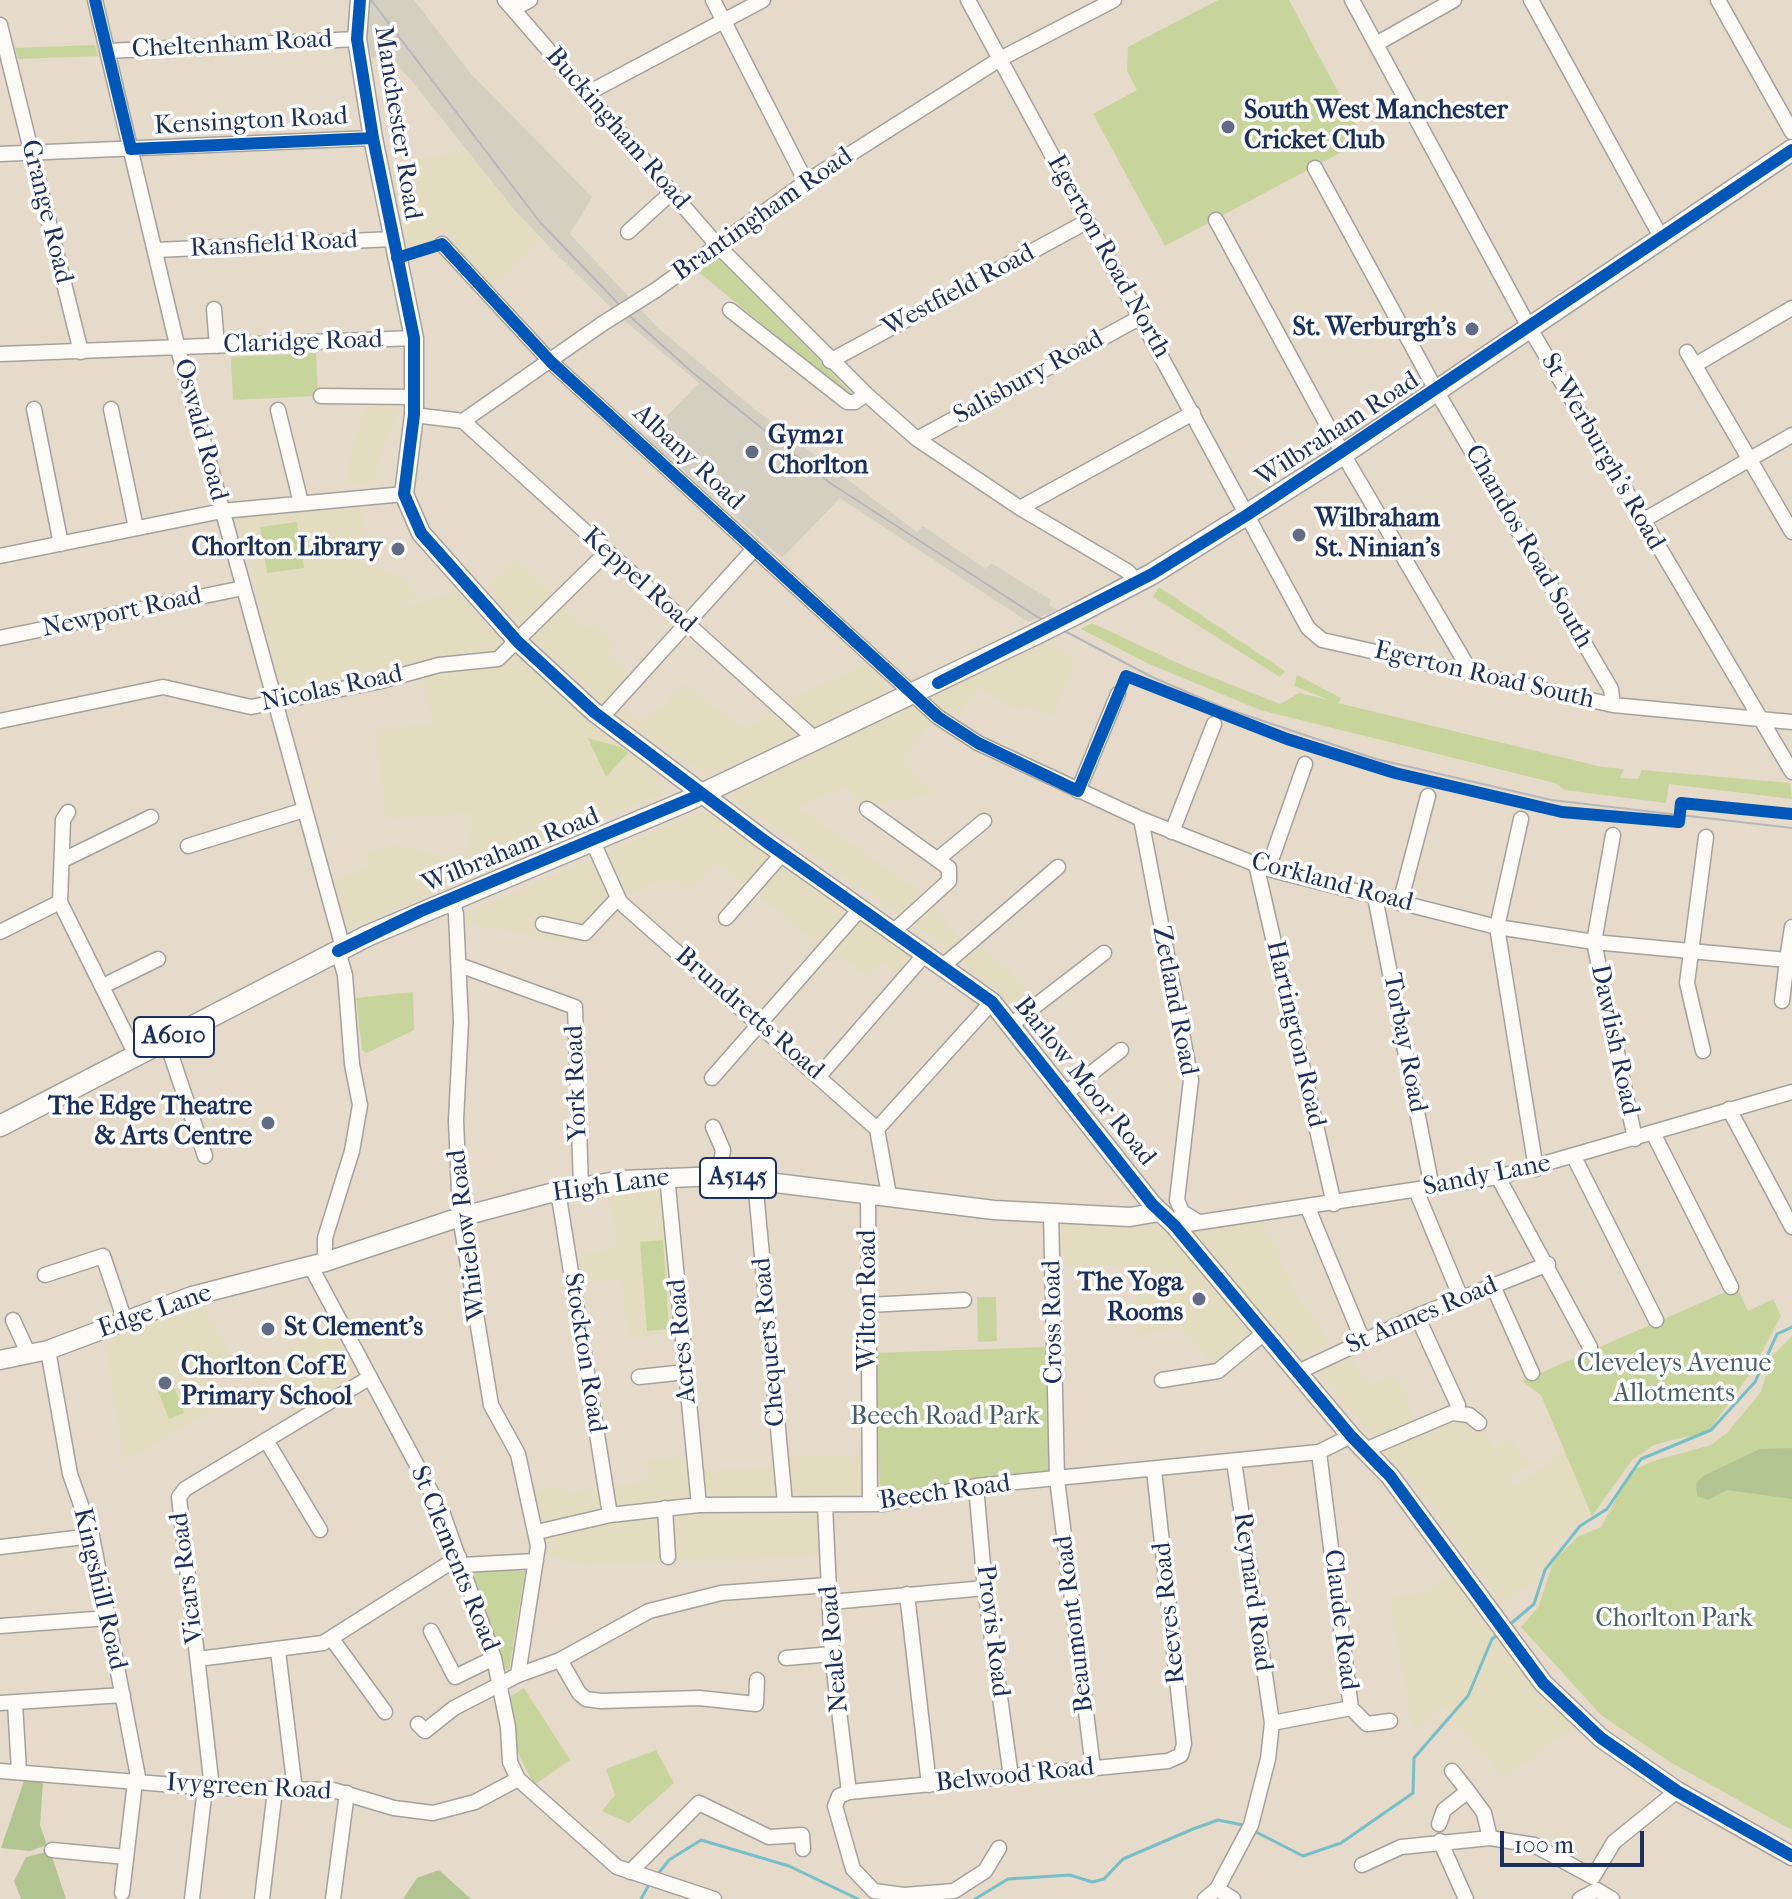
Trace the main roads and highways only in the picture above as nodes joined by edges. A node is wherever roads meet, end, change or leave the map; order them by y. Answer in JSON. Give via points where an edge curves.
{"nodes":[{"id":1,"x":360,"y":6,"type":"edge"},
{"id":2,"x":1792,"y":150,"type":"edge"},
{"id":3,"x":518,"y":642,"type":"joint"},
{"id":4,"x":702,"y":794,"type":"junction"},
{"id":5,"x":0,"y":1126,"type":"edge"},
{"id":6,"x":1159,"y":1212,"type":"junction"},
{"id":7,"x":317,"y":1264,"type":"joint"},
{"id":8,"x":0,"y":1360,"type":"edge"},
{"id":9,"x":1792,"y":1856,"type":"edge"}],
"edges":[{"from":1,"to":3,"type":"main road","name":"Manchester Road","via":[[357,39],[373,138],[414,338],[414,406],[404,494],[421,533]]},
{"from":2,"to":4,"type":"highway","name":"Wilbraham Road","number":"A6010","bridge":true,"via":[[1437,392],[1138,582]]},
{"from":3,"to":4,"type":"main road","name":"Barlow Moor Road","via":[[601,718]]},
{"from":4,"to":5,"type":"highway","name":"Wilbraham Road","number":"A6010","via":[[340,950]]},
{"from":4,"to":6,"type":"main road","name":"Barlow Moor Road","via":[[992,1002]]},
{"from":6,"to":7,"type":"main road","name":"High Lane","number":"A5145","via":[[1130,1217],[994,1210],[719,1176],[667,1176],[558,1191]]},
{"from":6,"to":9,"type":"main road","name":"Barlow Moor Road","via":[[1411,1502],[1539,1679],[1601,1738],[1677,1791]]},
{"from":7,"to":8,"type":"main road","name":"Edge Lane","number":"A5145","via":[[192,1296],[48,1350]]}]}
